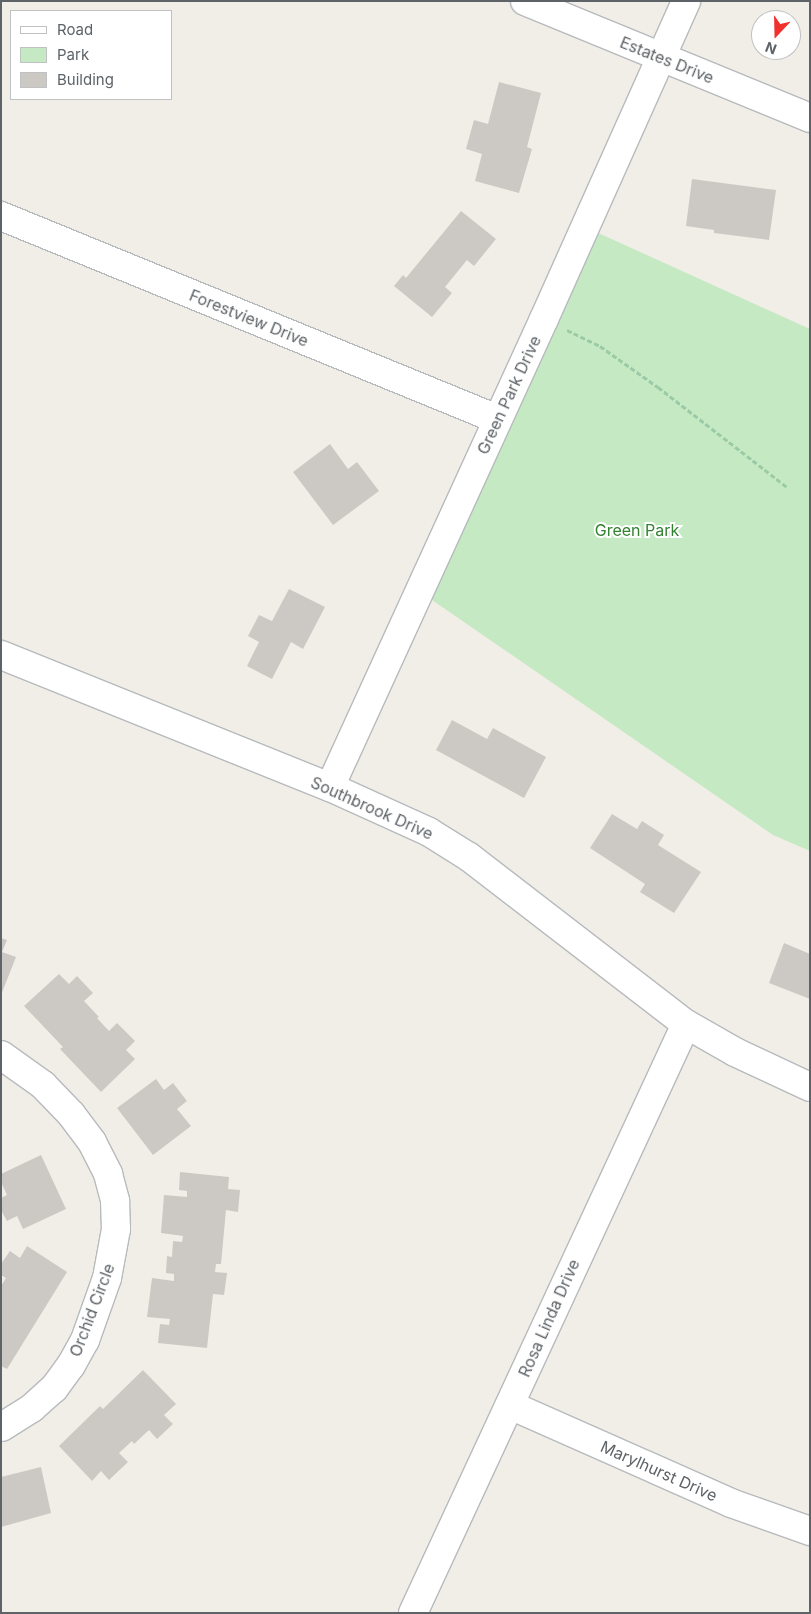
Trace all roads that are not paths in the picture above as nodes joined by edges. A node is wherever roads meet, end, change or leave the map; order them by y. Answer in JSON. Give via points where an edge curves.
{"nodes":[{"id":1,"x":525,"y":1,"type":"edge"},
{"id":2,"x":686,"y":1,"type":"edge"},
{"id":3,"x":660,"y":56,"type":"junction"},
{"id":4,"x":810,"y":118,"type":"edge"},
{"id":5,"x":1,"y":216,"type":"edge"},
{"id":6,"x":497,"y":419,"type":"junction"},
{"id":7,"x":1,"y":655,"type":"edge"},
{"id":8,"x":330,"y":787,"type":"junction"},
{"id":9,"x":686,"y":1024,"type":"junction"},
{"id":10,"x":1,"y":1055,"type":"edge"},
{"id":11,"x":810,"y":1087,"type":"edge"},
{"id":12,"x":510,"y":1405,"type":"junction"},
{"id":13,"x":1,"y":1427,"type":"edge"},
{"id":14,"x":810,"y":1531,"type":"edge"},
{"id":15,"x":413,"y":1613,"type":"edge"}],
"edges":[{"from":1,"to":3,"type":"street","name":"Estates Drive"},
{"from":2,"to":3,"type":"street","name":"Green Park Drive"},
{"from":3,"to":4,"type":"street","name":"Estates Drive"},
{"from":3,"to":6,"type":"street","name":"Green Park Drive"},
{"from":5,"to":6,"type":"street","name":"Forestview Drive"},
{"from":6,"to":8,"type":"street","name":"Green Park Drive"},
{"from":7,"to":8,"type":"street","name":"Southbrook Drive"},
{"from":8,"to":9,"type":"street","name":"Southbrook Drive","via":[[429,832],[469,857]]},
{"from":9,"to":11,"type":"street","name":"Southbrook Drive","via":[[735,1052]]},
{"from":9,"to":12,"type":"street","name":"Rosa Linda Drive"},
{"from":10,"to":13,"type":"street","name":"Orchid Circle","via":[[43,1084],[92,1142],[108,1174],[115,1201],[116,1229],[107,1278],[85,1340],[72,1365],[32,1408]]},
{"from":12,"to":14,"type":"street","name":"Marylhurst Drive","via":[[731,1503]]},
{"from":12,"to":15,"type":"street","name":"Rosa Linda Drive"}]}
